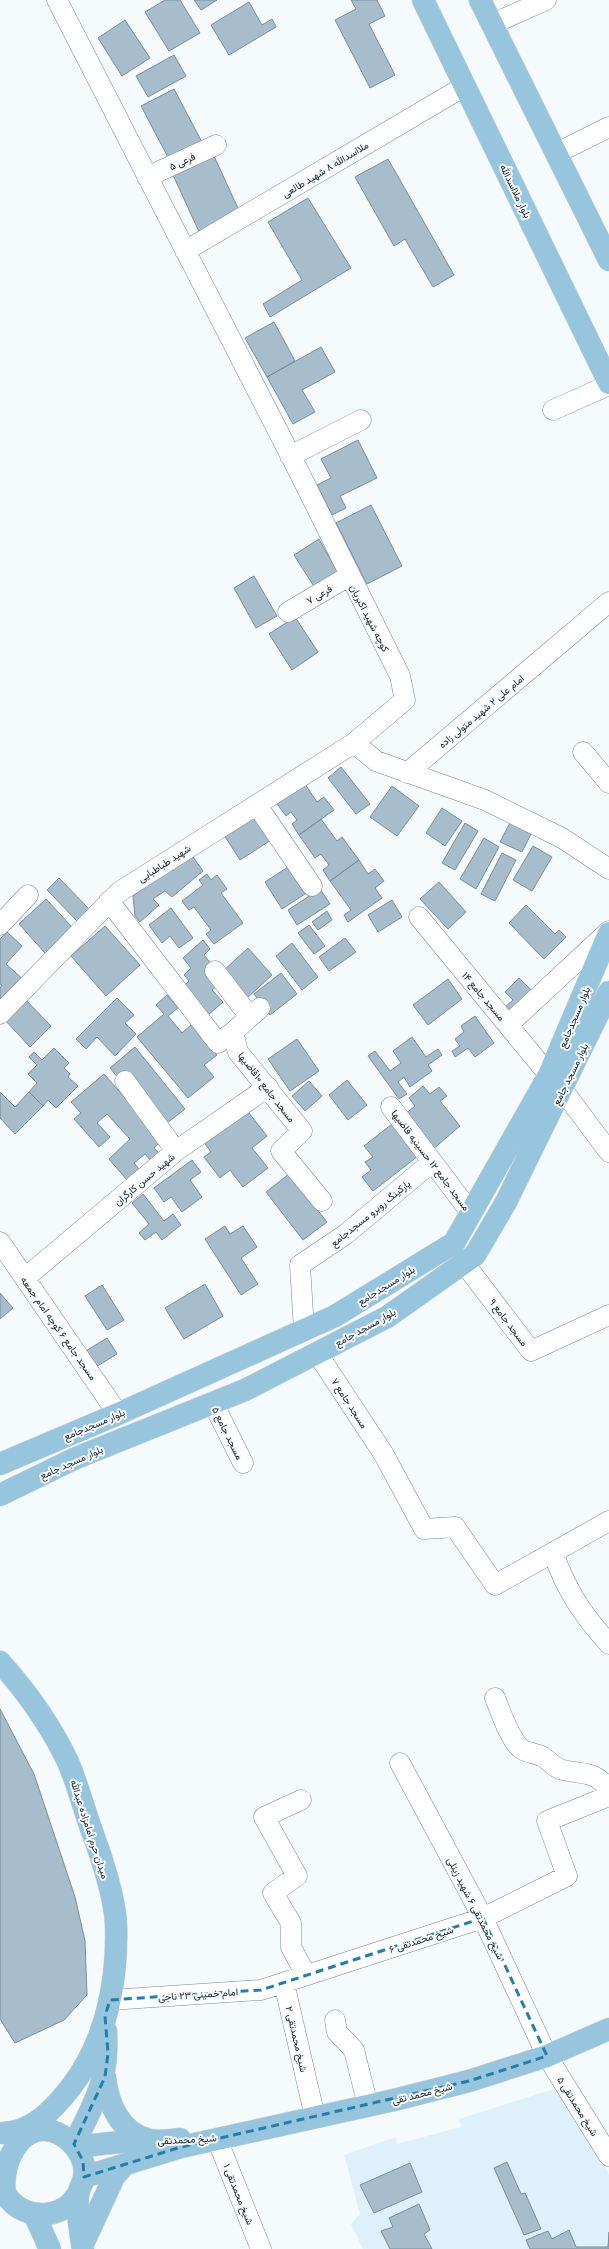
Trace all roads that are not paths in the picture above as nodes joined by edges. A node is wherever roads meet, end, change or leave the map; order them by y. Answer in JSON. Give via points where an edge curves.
{"nodes":[{"id":1,"x":57,"y":0,"type":"edge"},
{"id":2,"x":423,"y":0,"type":"edge"},
{"id":3,"x":480,"y":0,"type":"edge"},
{"id":4,"x":546,"y":0,"type":"edge"},
{"id":5,"x":492,"y":24,"type":"junction"},
{"id":6,"x":465,"y":86,"type":"junction"},
{"id":7,"x":609,"y":127,"type":"edge"},
{"id":8,"x":216,"y":144,"type":"dead end"},
{"id":9,"x":557,"y":153,"type":"junction"},
{"id":10,"x":147,"y":177,"type":"junction"},
{"id":11,"x":185,"y":251,"type":"junction"},
{"id":12,"x":609,"y":260,"type":"edge"},
{"id":13,"x":609,"y":384,"type":"edge"},
{"id":14,"x":553,"y":410,"type":"dead end"},
{"id":15,"x":361,"y":420,"type":"dead end"},
{"id":16,"x":290,"y":456,"type":"junction"},
{"id":17,"x":349,"y":576,"type":"junction"},
{"id":18,"x":609,"y":602,"type":"edge"},
{"id":19,"x":288,"y":612,"type":"dead end"},
{"id":20,"x":354,"y":743,"type":"junction"},
{"id":21,"x":583,"y":752,"type":"dead end"},
{"id":22,"x":407,"y":772,"type":"junction"},
{"id":23,"x":609,"y":782,"type":"edge"},
{"id":24,"x":257,"y":805,"type":"junction"},
{"id":25,"x":609,"y":869,"type":"edge"},
{"id":26,"x":312,"y":886,"type":"dead end"},
{"id":27,"x":28,"y":895,"type":"dead end"},
{"id":28,"x":109,"y":902,"type":"junction"},
{"id":29,"x":419,"y":917,"type":"dead end"},
{"id":30,"x":0,"y":925,"type":"edge"},
{"id":31,"x":609,"y":932,"type":"edge"},
{"id":32,"x":215,"y":971,"type":"dead end"},
{"id":33,"x":609,"y":992,"type":"edge"},
{"id":34,"x":0,"y":1014,"type":"edge"},
{"id":35,"x":508,"y":1025,"type":"junction"},
{"id":36,"x":233,"y":1032,"type":"junction"},
{"id":37,"x":125,"y":1081,"type":"dead end"},
{"id":38,"x":556,"y":1082,"type":"junction"},
{"id":39,"x":268,"y":1087,"type":"junction"},
{"id":40,"x":391,"y":1107,"type":"dead end"},
{"id":41,"x":176,"y":1151,"type":"junction"},
{"id":42,"x":609,"y":1152,"type":"edge"},
{"id":43,"x":432,"y":1162,"type":"junction"},
{"id":44,"x":322,"y":1201,"type":"dead end"},
{"id":45,"x":470,"y":1213,"type":"junction"},
{"id":46,"x":0,"y":1242,"type":"edge"},
{"id":47,"x":464,"y":1263,"type":"junction"},
{"id":48,"x":25,"y":1278,"type":"junction"},
{"id":49,"x":609,"y":1316,"type":"edge"},
{"id":50,"x":304,"y":1330,"type":"junction"},
{"id":51,"x":317,"y":1353,"type":"junction"},
{"id":52,"x":213,"y":1403,"type":"junction"},
{"id":53,"x":118,"y":1414,"type":"junction"},
{"id":54,"x":0,"y":1464,"type":"edge"},
{"id":55,"x":243,"y":1464,"type":"dead end"},
{"id":56,"x":0,"y":1495,"type":"edge"},
{"id":57,"x":609,"y":1521,"type":"edge"},
{"id":58,"x":553,"y":1554,"type":"junction"},
{"id":59,"x":609,"y":1644,"type":"edge"},
{"id":60,"x":0,"y":1662,"type":"edge"},
{"id":61,"x":495,"y":1698,"type":"dead end"},
{"id":62,"x":400,"y":1763,"type":"dead end"},
{"id":63,"x":609,"y":1789,"type":"edge"},
{"id":64,"x":609,"y":1796,"type":"edge"},
{"id":65,"x":301,"y":1800,"type":"dead end"},
{"id":66,"x":483,"y":1918,"type":"junction"},
{"id":67,"x":306,"y":1975,"type":"junction"},
{"id":68,"x":284,"y":1983,"type":"junction"},
{"id":69,"x":108,"y":2008,"type":"junction"},
{"id":70,"x":335,"y":2020,"type":"dead end"},
{"id":71,"x":609,"y":2029,"type":"edge"},
{"id":72,"x":547,"y":2056,"type":"junction"},
{"id":73,"x":105,"y":2077,"type":"junction"},
{"id":74,"x":368,"y":2106,"type":"junction"},
{"id":75,"x":315,"y":2117,"type":"junction"},
{"id":76,"x":0,"y":2133,"type":"edge"},
{"id":77,"x":223,"y":2138,"type":"junction"},
{"id":78,"x":147,"y":2139,"type":"junction"},
{"id":79,"x":74,"y":2146,"type":"junction"},
{"id":80,"x":609,"y":2156,"type":"edge"},
{"id":81,"x":125,"y":2164,"type":"junction"},
{"id":82,"x":0,"y":2176,"type":"edge"},
{"id":83,"x":81,"y":2185,"type":"junction"},
{"id":84,"x":34,"y":2214,"type":"junction"},
{"id":85,"x":83,"y":2247,"type":"edge"},
{"id":86,"x":50,"y":2249,"type":"edge"},
{"id":87,"x":261,"y":2249,"type":"edge"}],
"edges":[{"from":1,"to":10,"type":"street","name":"کوچه شهید اکبریان"},
{"from":2,"to":6,"type":"main road","name":"بلوار ملااسدالله"},
{"from":3,"to":5,"type":"main road"},
{"from":4,"to":5,"type":"street"},
{"from":5,"to":9,"type":"main road"},
{"from":6,"to":11,"type":"street","name":"ملااسدالله ۸ شهید طالعی"},
{"from":6,"to":13,"type":"main road","name":"بلوار ملااسدالله"},
{"from":7,"to":9,"type":"street"},
{"from":8,"to":10,"type":"street","name":"فرعی ۵"},
{"from":9,"to":12,"type":"main road"},
{"from":10,"to":11,"type":"street","name":"کوچه شهید اکبریان"},
{"from":11,"to":16,"type":"street","name":"کوچه شهید اکبریان"},
{"from":13,"to":14,"type":"street"},
{"from":15,"to":16,"type":"street"},
{"from":16,"to":17,"type":"street","name":"کوچه شهید اکبریان"},
{"from":17,"to":19,"type":"street","name":"فرعی ۷"},
{"from":17,"to":20,"type":"street","name":"کوچه شهید اکبریان","via":[[400,676],[406,700]]},
{"from":18,"to":22,"type":"street","name":"امام علی ۲ شهید متولی زاده"},
{"from":20,"to":22,"type":"street","via":[[376,761]]},
{"from":20,"to":24,"type":"street","name":"شهید طباطبایی"},
{"from":21,"to":23,"type":"street"},
{"from":22,"to":25,"type":"street","via":[[485,800],[562,838]]},
{"from":24,"to":26,"type":"street"},
{"from":24,"to":28,"type":"street","name":"شهید طباطبایی","via":[[126,888]]},
{"from":27,"to":30,"type":"street"},
{"from":28,"to":34,"type":"street","name":"شهید طباطبایی"},
{"from":28,"to":36,"type":"street","via":[[218,1043]]},
{"from":29,"to":35,"type":"street","name":"مسجد جامع ۱۴"},
{"from":31,"to":35,"type":"street"},
{"from":31,"to":38,"type":"main road","name":"بلوار مسجدجامع"},
{"from":32,"to":36,"type":"street","via":[[255,1013]]},
{"from":33,"to":38,"type":"main road","name":"بلوار مسجد جامع"},
{"from":35,"to":38,"type":"street","name":"مسجد جامع ۱۴"},
{"from":36,"to":39,"type":"street","name":"مسجد جامع ۱۰قاضیها","via":[[238,1052]]},
{"from":37,"to":41,"type":"street"},
{"from":38,"to":42,"type":"street","name":"مسجد جامع ۱۴"},
{"from":38,"to":45,"type":"main road","name":"بلوار مسجدجامع"},
{"from":38,"to":47,"type":"main road","name":"بلوار مسجد جامع","via":[[506,1202],[475,1255]]},
{"from":39,"to":41,"type":"street","name":"شهید حسن کارگران"},
{"from":39,"to":44,"type":"street","name":"مسجد جامع ۱۰قاضیها","via":[[302,1131],[281,1151]]},
{"from":40,"to":43,"type":"street","name":"مسجد جامع ۱۲ حسینیه قاضیها"},
{"from":41,"to":48,"type":"street","name":"شهید حسن کارگران"},
{"from":43,"to":45,"type":"street","name":"مسجد جامع ۱۲ حسینیه قاضیها"},
{"from":43,"to":50,"type":"street","name":"پارکینگ روبرو مسجدجامع","via":[[346,1234],[300,1266]]},
{"from":45,"to":50,"type":"main road","name":"بلوار مسجدجامع","via":[[454,1243],[335,1316]]},
{"from":46,"to":48,"type":"street","name":"مسجد جامع ۶ کوچه امام جمعه"},
{"from":47,"to":49,"type":"street","name":"مسجد جامع ۹","via":[[530,1351]]},
{"from":47,"to":51,"type":"main road","name":"بلوار مسجد جامع","via":[[386,1317]]},
{"from":48,"to":53,"type":"street","name":"مسجد جامع ۶ کوچه امام جمعه"},
{"from":50,"to":53,"type":"main road","name":"بلوار مسجدجامع"},
{"from":51,"to":52,"type":"main road","name":"بلوار مسجد جامع","via":[[245,1390]]},
{"from":51,"to":58,"type":"street","name":"مسجد جامع ۷","via":[[383,1453],[424,1529],[455,1527],[495,1585]]},
{"from":52,"to":55,"type":"street","name":"مسجد جامع ۵"},
{"from":52,"to":56,"type":"main road","name":"بلوار مسجد جامع","via":[[76,1458]]},
{"from":53,"to":54,"type":"main road","name":"بلوار مسجدجامع"},
{"from":57,"to":58,"type":"street"},
{"from":58,"to":59,"type":"street","via":[[564,1583],[586,1618]]},
{"from":60,"to":69,"type":"main road","name":"میدان حرم امامزاده عبدالله","via":[[40,1714],[68,1762],[103,1861],[116,1923],[116,1954]]},
{"from":61,"to":63,"type":"street","via":[[520,1748],[544,1757],[553,1766],[562,1770],[587,1772],[601,1780]]},
{"from":62,"to":66,"type":"street","name":"شیخ محمدتقی ۶ شهید زینلی"},
{"from":64,"to":66,"type":"street","name":"شیخ محمدتقی ۶","via":[[547,1821],[567,1876]]},
{"from":65,"to":67,"type":"street","via":[[264,1817],[297,1876],[272,1893],[292,1923],[291,1947]]},
{"from":66,"to":67,"type":"street","name":"شیخ محمدتقی ۶"},
{"from":66,"to":72,"type":"street","name":"شیخ محمدتقی ۶ شهید زینلی"},
{"from":67,"to":68,"type":"street"},
{"from":68,"to":69,"type":"street","name":"امام خمینی ۲۳ ناجی","via":[[261,1990]]},
{"from":68,"to":75,"type":"street","name":"شیخ محمدتقی ۲"},
{"from":69,"to":73,"type":"main road"},
{"from":69,"to":76,"type":"main road","name":"میدان حرم امامزاده عبدالله","via":[[92,2056],[60,2102],[47,2115],[30,2126],[10,2133]]},
{"from":70,"to":74,"type":"street","via":[[337,2032],[354,2050]]},
{"from":71,"to":72,"type":"main road","name":"شیخ محمد تقی"},
{"from":72,"to":74,"type":"main road","name":"شیخ محمد تقی","via":[[469,2081]]},
{"from":72,"to":80,"type":"street","name":"شیخ محمدتقی ۵"},
{"from":73,"to":78,"type":"main road","name":"شیخ محمدتقی","via":[[111,2109],[123,2124],[138,2136]]},
{"from":73,"to":79,"type":"main road"},
{"from":74,"to":75,"type":"main road","name":"شیخ محمد تقی"},
{"from":75,"to":77,"type":"main road","name":"شیخ محمد تقی"},
{"from":77,"to":78,"type":"main road","name":"شیخ محمدتقی","via":[[151,2141]]},
{"from":77,"to":81,"type":"main road","name":"شیخ محمدتقی"},
{"from":77,"to":87,"type":"street","name":"شیخ محمدتقی ۱"},
{"from":78,"to":79,"type":"main road"},
{"from":79,"to":82,"type":"main road","via":[[59,2134],[42,2130],[25,2134],[11,2144],[2,2159]]},
{"from":79,"to":83,"type":"main road","via":[[83,2161]]},
{"from":81,"to":83,"type":"main road","name":"شیخ محمدتقی"},
{"from":81,"to":85,"type":"main road","via":[[114,2177]]},
{"from":82,"to":84,"type":"main road","via":[[6,2193],[17,2207]]},
{"from":83,"to":84,"type":"main road","via":[[67,2207],[51,2214]]},
{"from":83,"to":85,"type":"main road"},
{"from":84,"to":86,"type":"main road"}]}
